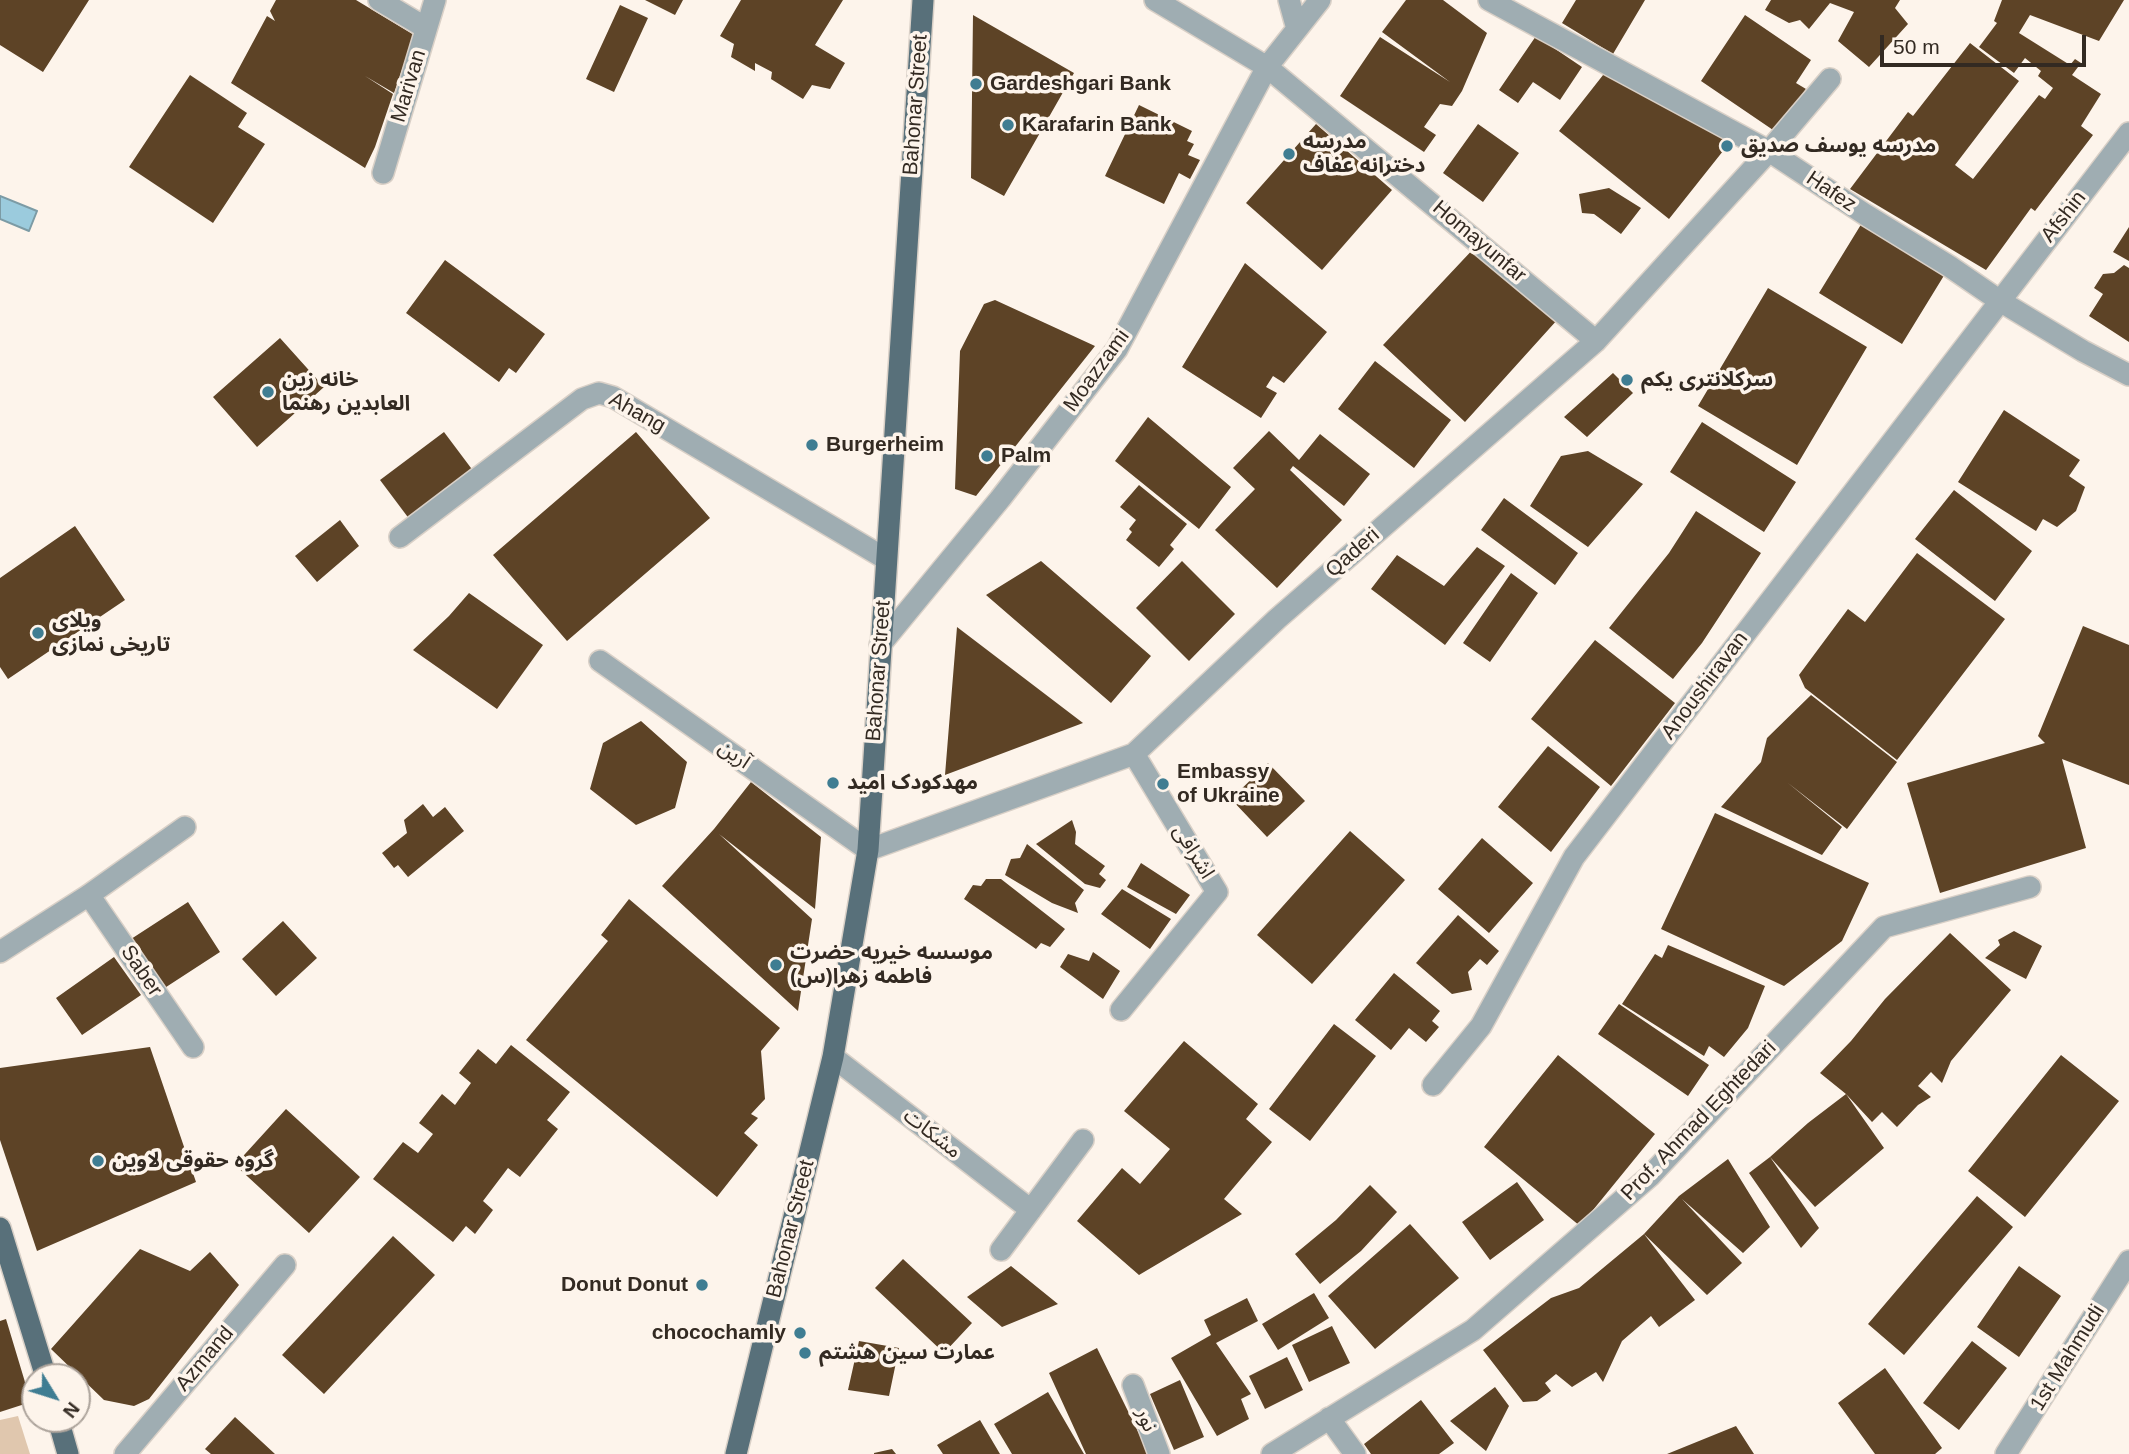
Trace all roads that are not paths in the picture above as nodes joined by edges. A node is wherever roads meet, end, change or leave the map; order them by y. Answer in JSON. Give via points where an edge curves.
{"nodes":[{"id":1,"x":379,"y":0,"type":"edge"},
{"id":2,"x":435,"y":0,"type":"edge"},
{"id":3,"x":923,"y":0,"type":"edge"},
{"id":4,"x":1155,"y":0,"type":"edge"},
{"id":5,"x":1289,"y":0,"type":"edge"},
{"id":6,"x":1320,"y":0,"type":"edge"},
{"id":7,"x":1489,"y":0,"type":"edge"},
{"id":8,"x":426,"y":28,"type":"junction"},
{"id":9,"x":1297,"y":29,"type":"junction"},
{"id":10,"x":1267,"y":67,"type":"junction"},
{"id":11,"x":1830,"y":79,"type":"dead end"},
{"id":12,"x":2129,"y":133,"type":"edge"},
{"id":13,"x":1769,"y":151,"type":"junction"},
{"id":14,"x":383,"y":173,"type":"dead end"},
{"id":15,"x":2000,"y":301,"type":"junction"},
{"id":16,"x":1596,"y":341,"type":"junction"},
{"id":17,"x":2129,"y":375,"type":"edge"},
{"id":18,"x":400,"y":537,"type":"dead end"},
{"id":19,"x":886,"y":559,"type":"junction"},
{"id":20,"x":880,"y":645,"type":"junction"},
{"id":21,"x":600,"y":661,"type":"dead end"},
{"id":22,"x":1134,"y":754,"type":"junction"},
{"id":23,"x":184,"y":827,"type":"dead end"},
{"id":24,"x":868,"y":850,"type":"junction"},
{"id":25,"x":2030,"y":887,"type":"dead end"},
{"id":26,"x":89,"y":895,"type":"junction"},
{"id":27,"x":0,"y":952,"type":"edge"},
{"id":28,"x":1121,"y":1010,"type":"dead end"},
{"id":29,"x":193,"y":1047,"type":"dead end"},
{"id":30,"x":833,"y":1057,"type":"junction"},
{"id":31,"x":1433,"y":1085,"type":"dead end"},
{"id":32,"x":1083,"y":1140,"type":"dead end"},
{"id":33,"x":1031,"y":1210,"type":"junction"},
{"id":34,"x":0,"y":1228,"type":"edge"},
{"id":35,"x":1001,"y":1250,"type":"dead end"},
{"id":36,"x":2129,"y":1261,"type":"edge"},
{"id":37,"x":285,"y":1265,"type":"dead end"},
{"id":38,"x":42,"y":1363,"type":"edge"},
{"id":39,"x":1133,"y":1385,"type":"dead end"},
{"id":40,"x":1329,"y":1418,"type":"junction"},
{"id":41,"x":62,"y":1433,"type":"edge"},
{"id":42,"x":68,"y":1454,"type":"edge"},
{"id":43,"x":125,"y":1454,"type":"edge"},
{"id":44,"x":736,"y":1454,"type":"edge"},
{"id":45,"x":1159,"y":1454,"type":"edge"},
{"id":46,"x":1272,"y":1454,"type":"edge"},
{"id":47,"x":1355,"y":1454,"type":"edge"},
{"id":48,"x":2006,"y":1454,"type":"edge"}],
"edges":[{"from":1,"to":8,"type":"street"},
{"from":2,"to":8,"type":"street","name":"Marivan"},
{"from":3,"to":19,"type":"main road","name":"Bahonar Street"},
{"from":4,"to":10,"type":"street","name":"Homayunfar"},
{"from":5,"to":9,"type":"street"},
{"from":6,"to":9,"type":"street","name":"Moazzami"},
{"from":7,"to":13,"type":"street","name":"Hafez"},
{"from":8,"to":14,"type":"street","name":"Marivan"},
{"from":9,"to":10,"type":"street","name":"Moazzami"},
{"from":10,"to":16,"type":"street","name":"Homayunfar"},
{"from":10,"to":20,"type":"street","name":"Moazzami","via":[[1117,349]]},
{"from":11,"to":13,"type":"street","name":"Qaderi"},
{"from":12,"to":15,"type":"street","name":"Afshin"},
{"from":13,"to":15,"type":"street","name":"Hafez"},
{"from":13,"to":16,"type":"street","name":"Qaderi"},
{"from":15,"to":17,"type":"street","name":"Hafez"},
{"from":15,"to":31,"type":"street","name":"Anoushiravan","via":[[1574,857],[1481,1026]]},
{"from":16,"to":22,"type":"street","name":"Qaderi","via":[[1277,619]]},
{"from":18,"to":19,"type":"street","name":"Ahang","via":[[582,399],[599,393],[613,397]]},
{"from":19,"to":20,"type":"main road","name":"Bahonar Street"},
{"from":20,"to":24,"type":"main road","name":"Bahonar Street"},
{"from":21,"to":24,"type":"street","name":"آرین"},
{"from":22,"to":24,"type":"street","name":"Qaderi"},
{"from":22,"to":28,"type":"street","name":"اشرافی","via":[[1217,892]]},
{"from":23,"to":26,"type":"street"},
{"from":24,"to":30,"type":"main road","name":"Bahonar Street"},
{"from":25,"to":40,"type":"street","name":"Prof. Ahmad Eghtedari","via":[[1884,927],[1650,1176],[1473,1330]]},
{"from":26,"to":27,"type":"street"},
{"from":26,"to":29,"type":"street","name":"Saber"},
{"from":30,"to":33,"type":"street","name":"مشکات"},
{"from":30,"to":44,"type":"main road","name":"Bahonar Street"},
{"from":32,"to":33,"type":"street"},
{"from":33,"to":35,"type":"street"},
{"from":34,"to":38,"type":"main road"},
{"from":36,"to":48,"type":"street","name":"1st Mahmudi"},
{"from":37,"to":43,"type":"street","name":"Azmand"},
{"from":39,"to":45,"type":"street","name":"نور"},
{"from":40,"to":46,"type":"street","name":"Prof. Ahmad Eghtedari"},
{"from":40,"to":47,"type":"street"},
{"from":41,"to":42,"type":"main road"}]}
